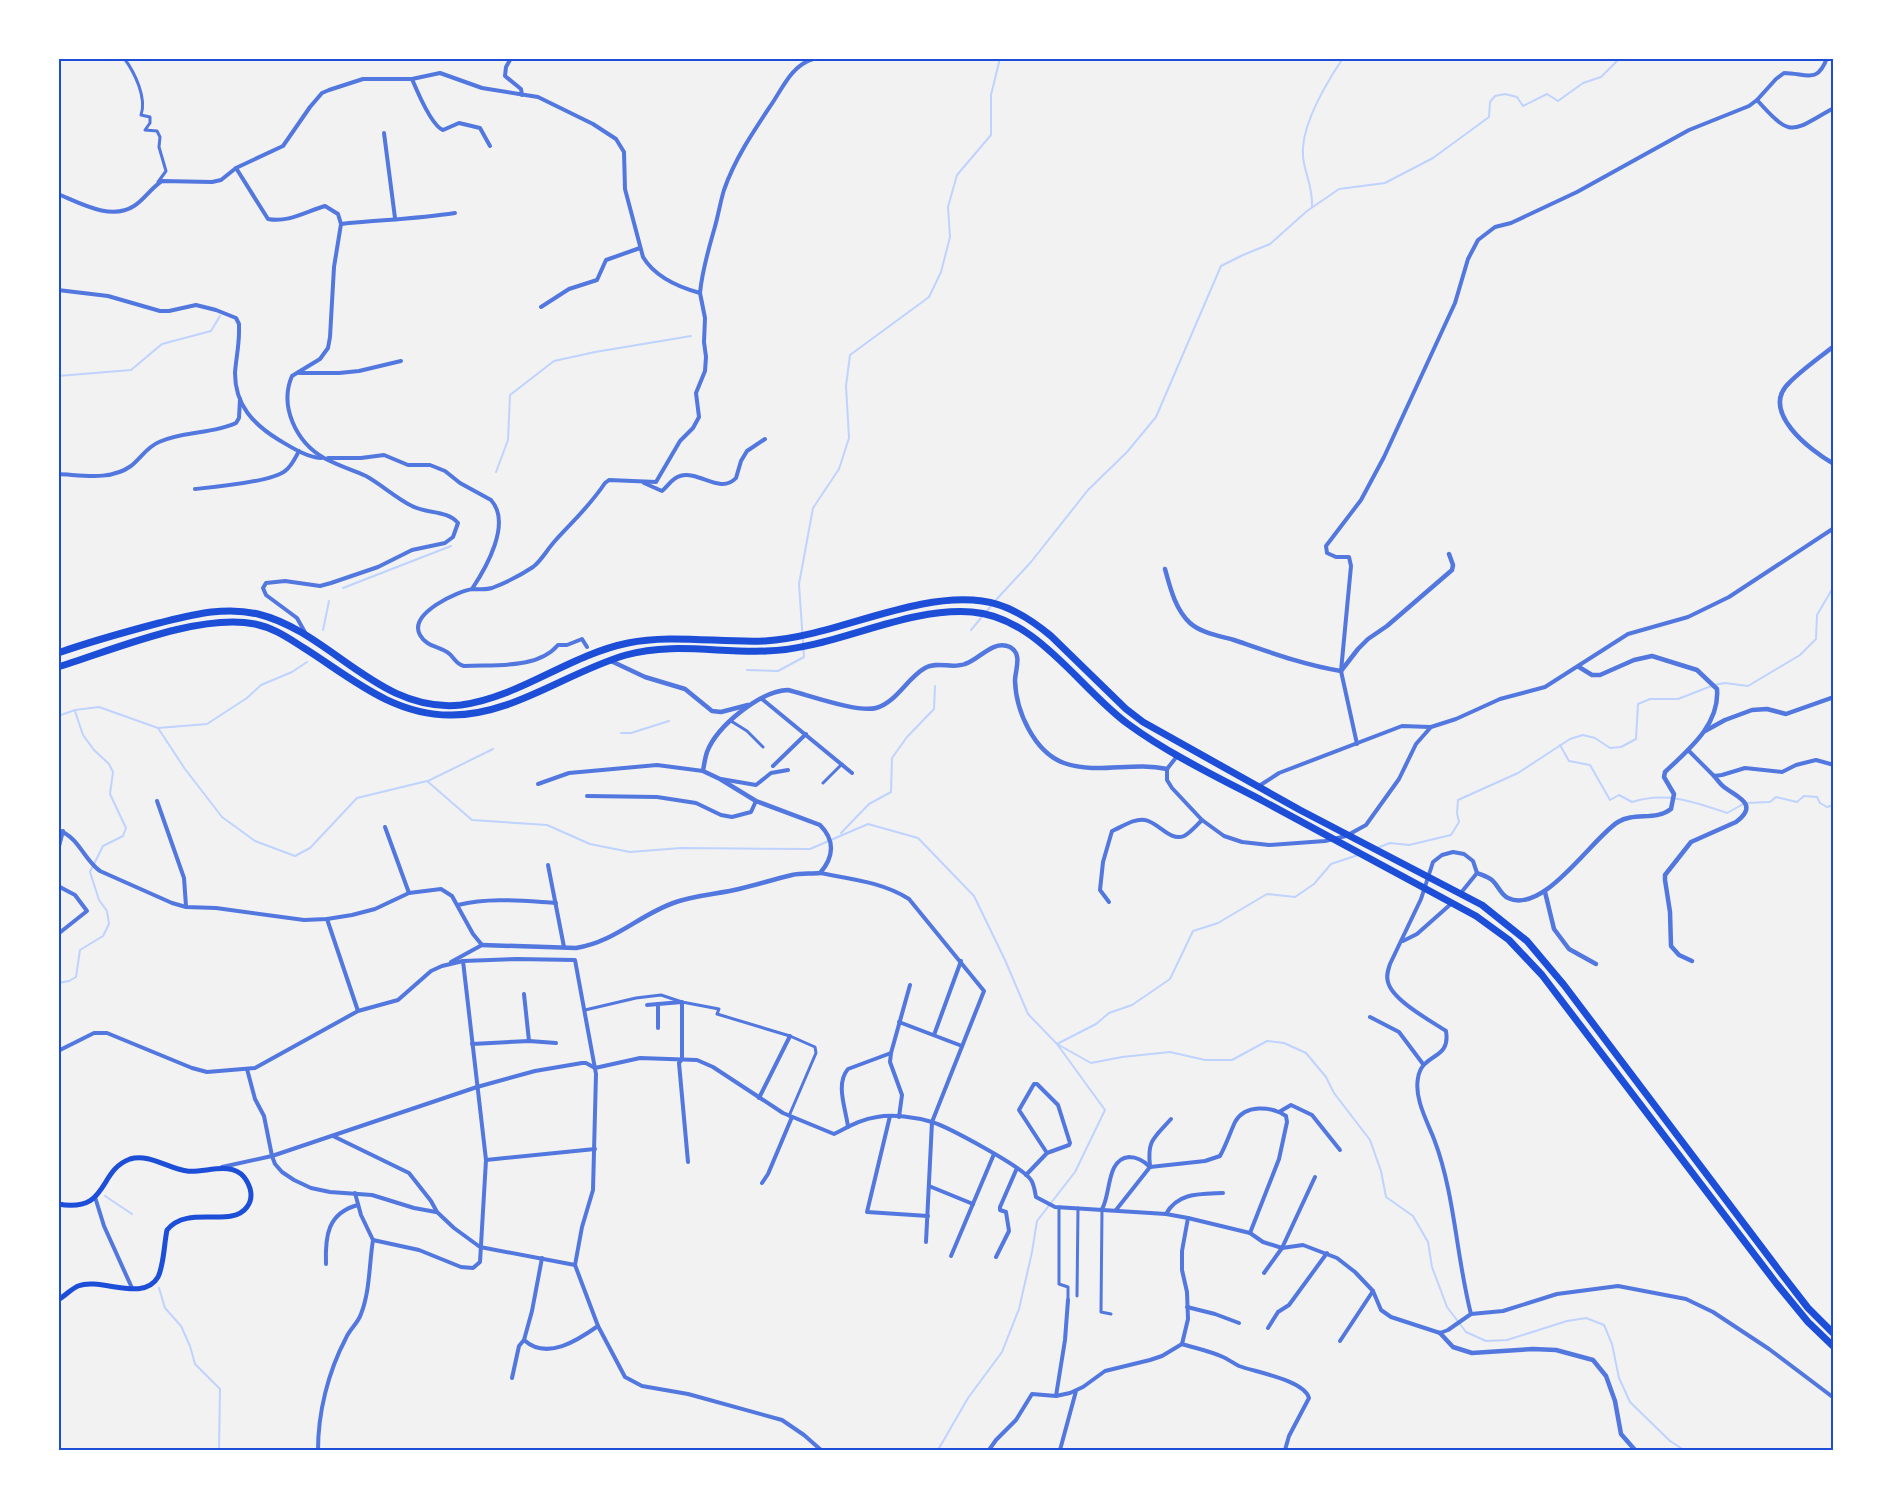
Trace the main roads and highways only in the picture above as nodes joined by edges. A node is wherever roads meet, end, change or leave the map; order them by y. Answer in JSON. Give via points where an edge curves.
{"nodes":[{"id":1,"x":58,"y":653,"type":"edge"},
{"id":2,"x":58,"y":667,"type":"edge"},
{"id":3,"x":58,"y":1204,"type":"edge"},
{"id":4,"x":58,"y":1300,"type":"edge"},
{"id":5,"x":1833,"y":1334,"type":"edge"},
{"id":6,"x":1833,"y":1347,"type":"edge"}],
"edges":[{"from":1,"to":5,"type":"highway","via":[[196,614],[249,612],[268,617],[308,638],[383,688],[418,701],[458,705],[498,695],[628,643],[790,638],[914,606],[973,600],[1002,606],[1051,636],[1143,723],[1482,905],[1527,941],[1808,1308]]},
{"from":2,"to":6,"type":"highway","via":[[169,632],[209,623],[242,622],[285,636],[377,696],[404,708],[429,714],[467,715],[509,704],[610,660],[652,650],[790,649],[936,613],[990,615],[1020,627],[1108,708],[1143,734],[1476,916],[1502,934],[1542,975],[1776,1283]]},
{"from":3,"to":4,"type":"main road","via":[[85,1204],[122,1163],[133,1158],[186,1171],[218,1168],[241,1174],[251,1192],[243,1211],[227,1216],[189,1217],[172,1225],[167,1230],[158,1277],[149,1286],[77,1286]]}]}
